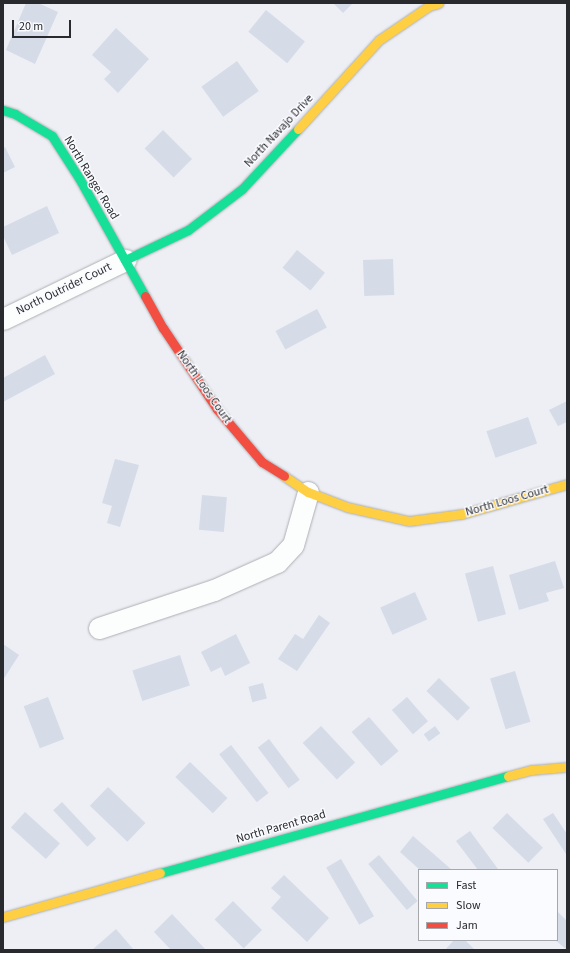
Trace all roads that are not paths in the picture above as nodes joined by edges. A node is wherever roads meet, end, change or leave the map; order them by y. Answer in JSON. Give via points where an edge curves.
{"nodes":[{"id":1,"x":439,"y":3,"type":"edge"},
{"id":2,"x":3,"y":110,"type":"edge"},
{"id":3,"x":124,"y":260,"type":"junction"},
{"id":4,"x":3,"y":319,"type":"edge"},
{"id":5,"x":567,"y":484,"type":"edge"},
{"id":6,"x":308,"y":492,"type":"junction"},
{"id":7,"x":99,"y":628,"type":"dead end"},
{"id":8,"x":567,"y":767,"type":"edge"},
{"id":9,"x":3,"y":916,"type":"edge"}],
"edges":[{"from":1,"to":3,"type":"street","name":"North Navajo Drive","via":[[429,6],[379,40],[242,189],[188,230]]},
{"from":2,"to":3,"type":"street","name":"North Ranger Road","via":[[16,114],[52,136],[79,178]]},
{"from":3,"to":4,"type":"street","name":"North Outrider Court"},
{"from":3,"to":6,"type":"street","name":"North Loos Court","via":[[163,328],[217,409],[262,462]]},
{"from":5,"to":6,"type":"street","name":"North Loos Court","via":[[462,514],[409,521],[347,507]]},
{"from":6,"to":7,"type":"street","via":[[293,545],[277,562],[214,590]]},
{"from":8,"to":9,"type":"street","name":"North Parent Road","via":[[531,770]]}]}
